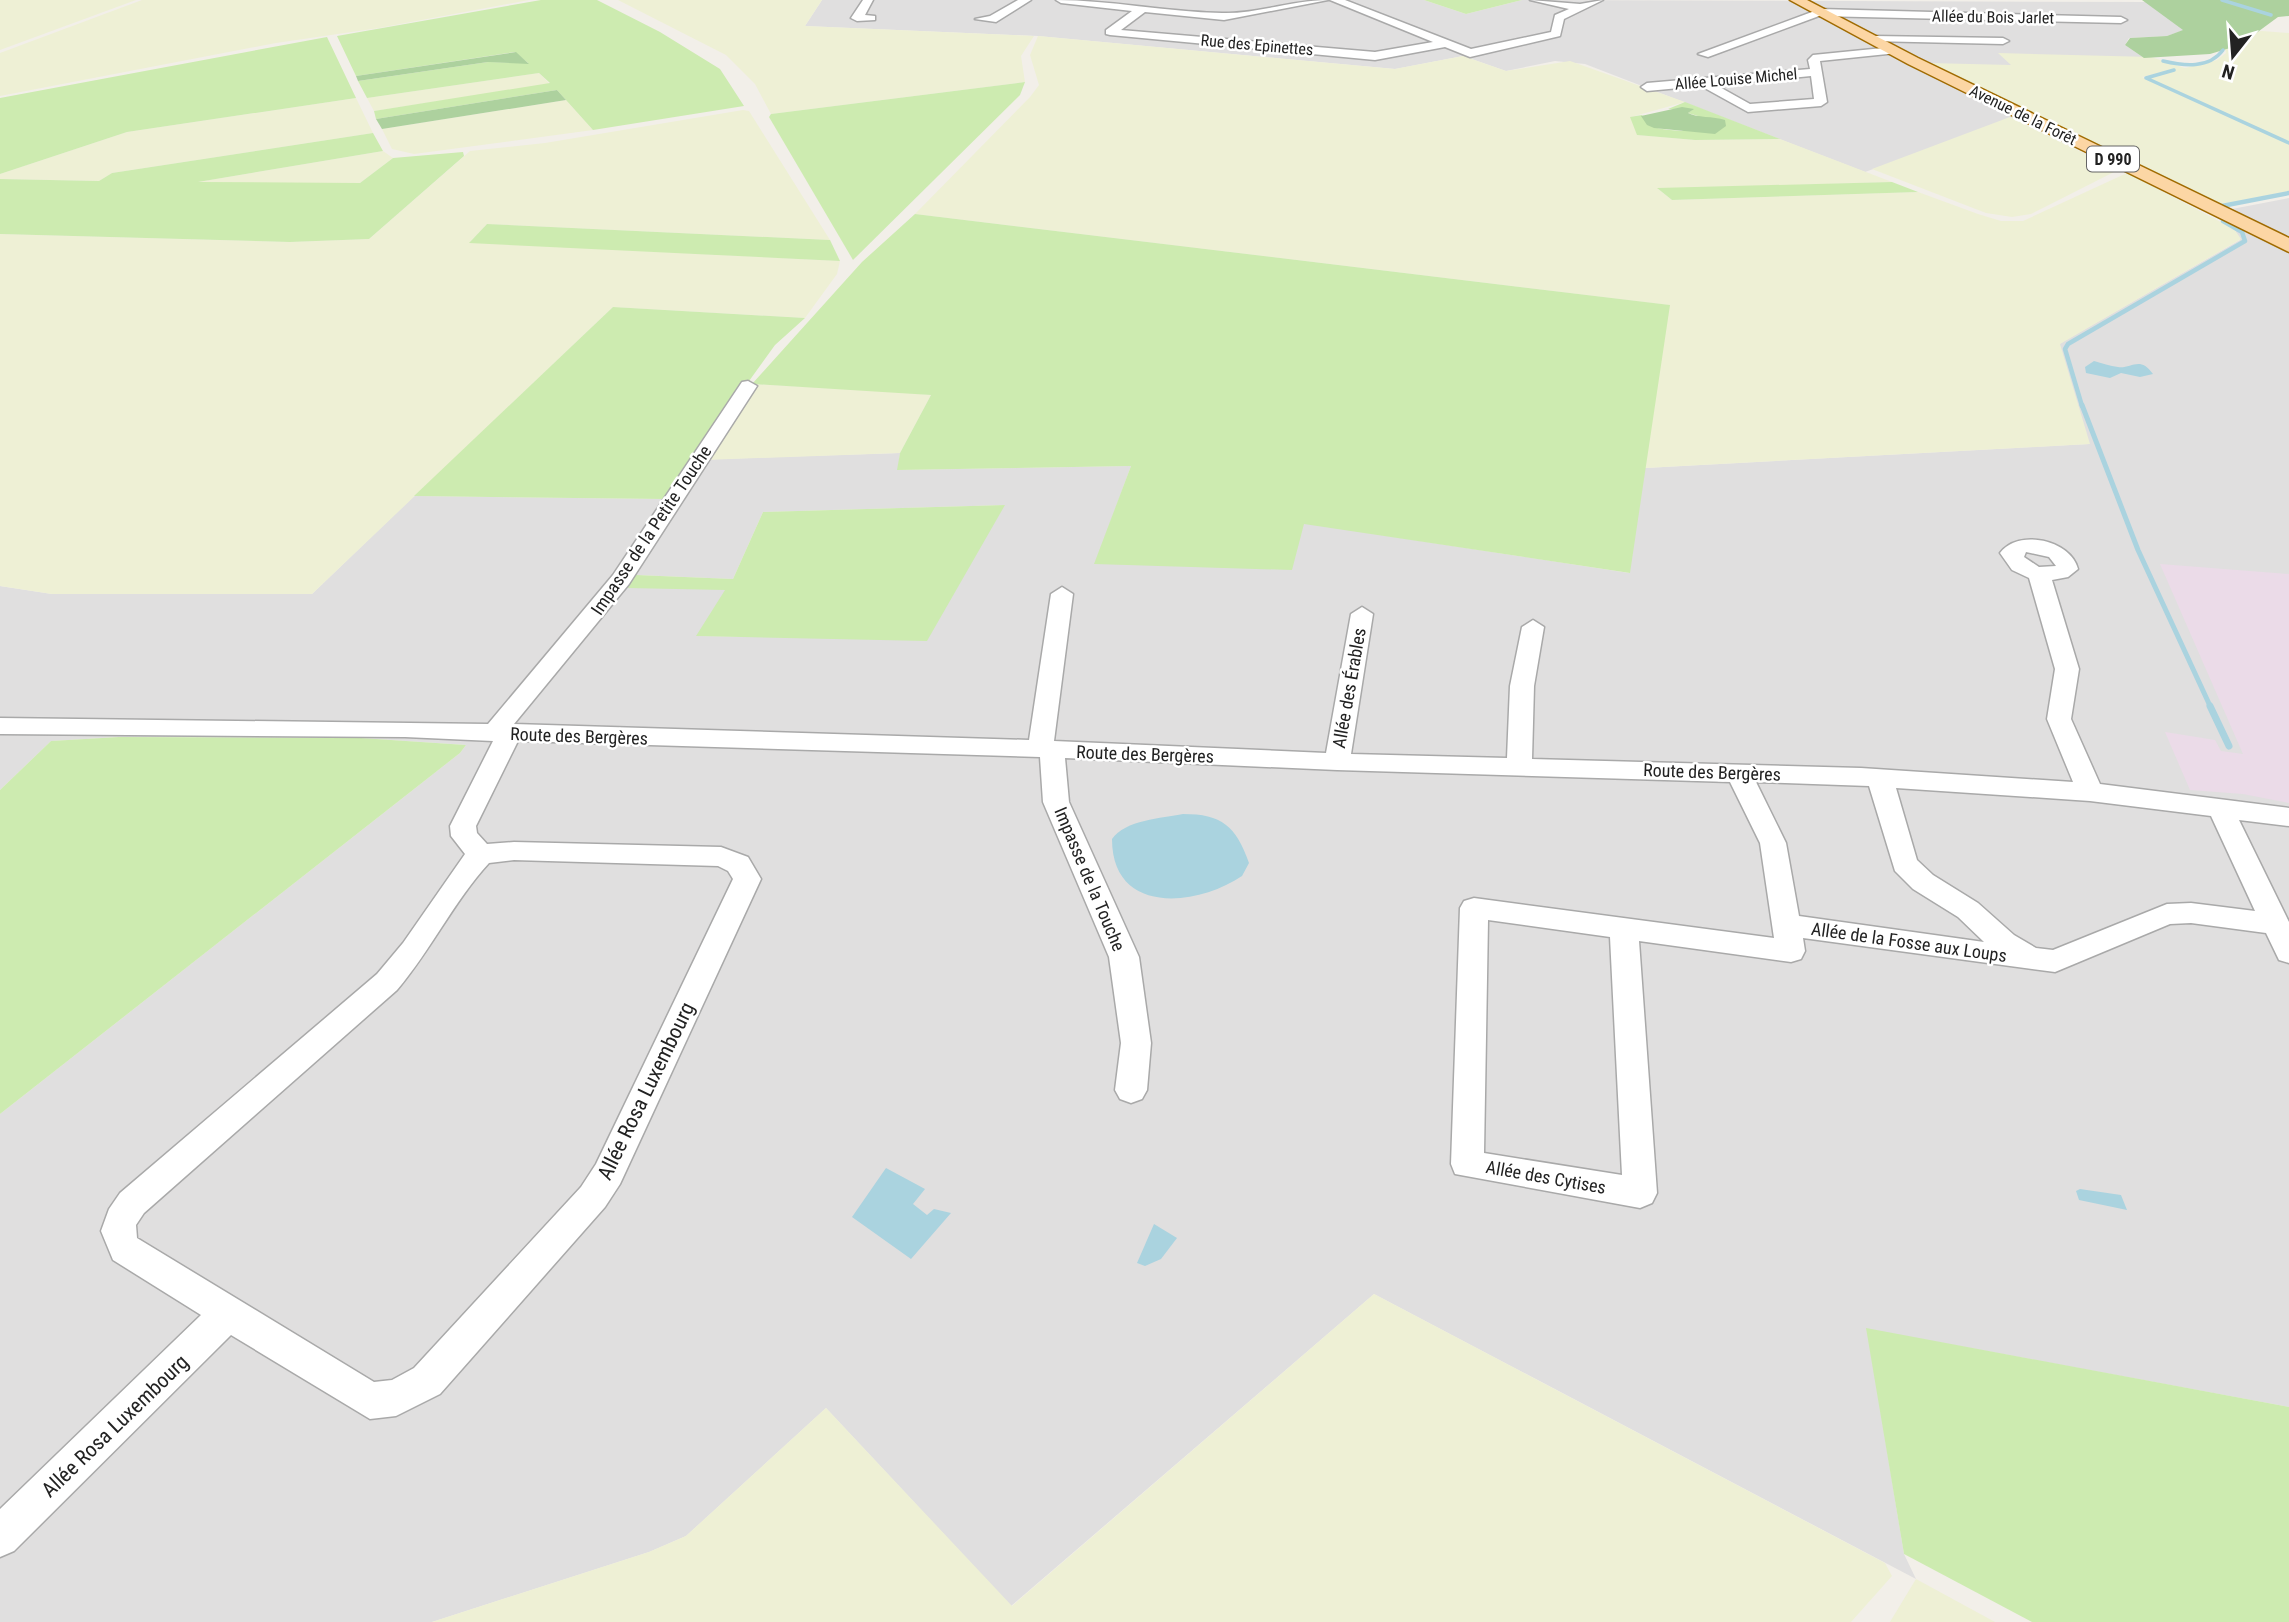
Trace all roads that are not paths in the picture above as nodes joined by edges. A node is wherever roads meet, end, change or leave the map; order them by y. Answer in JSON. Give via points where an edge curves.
{"nodes":[{"id":1,"x":868,"y":0,"type":"edge"},
{"id":2,"x":1026,"y":0,"type":"edge"},
{"id":3,"x":1061,"y":0,"type":"edge"},
{"id":4,"x":1323,"y":0,"type":"edge"},
{"id":5,"x":1335,"y":0,"type":"edge"},
{"id":6,"x":1535,"y":0,"type":"edge"},
{"id":7,"x":1598,"y":0,"type":"edge"},
{"id":8,"x":1797,"y":0,"type":"edge"},
{"id":9,"x":1580,"y":7,"type":"junction"},
{"id":10,"x":1142,"y":9,"type":"junction"},
{"id":11,"x":1822,"y":13,"type":"junction"},
{"id":12,"x":871,"y":18,"type":"dead end"},
{"id":13,"x":981,"y":19,"type":"dead end"},
{"id":14,"x":2121,"y":20,"type":"dead end"},
{"id":15,"x":1284,"y":34,"type":"dead end"},
{"id":16,"x":1312,"y":36,"type":"dead end"},
{"id":17,"x":1869,"y":39,"type":"junction"},
{"id":18,"x":2003,"y":41,"type":"dead end"},
{"id":19,"x":1443,"y":44,"type":"junction"},
{"id":20,"x":1267,"y":46,"type":"junction"},
{"id":21,"x":1893,"y":51,"type":"junction"},
{"id":22,"x":1359,"y":54,"type":"junction"},
{"id":23,"x":1704,"y":54,"type":"dead end"},
{"id":24,"x":1817,"y":72,"type":"junction"},
{"id":25,"x":1703,"y":82,"type":"junction"},
{"id":26,"x":1647,"y":87,"type":"dead end"},
{"id":27,"x":2289,"y":246,"type":"edge"},
{"id":28,"x":748,"y":386,"type":"dead end"},
{"id":29,"x":2039,"y":573,"type":"junction"},
{"id":30,"x":1062,"y":594,"type":"dead end"},
{"id":31,"x":1362,"y":614,"type":"dead end"},
{"id":32,"x":1533,"y":627,"type":"dead end"},
{"id":33,"x":0,"y":726,"type":"edge"},
{"id":34,"x":502,"y":733,"type":"junction"},
{"id":35,"x":1047,"y":750,"type":"junction"},
{"id":36,"x":1336,"y":762,"type":"junction"},
{"id":37,"x":1519,"y":766,"type":"junction"},
{"id":38,"x":1738,"y":773,"type":"junction"},
{"id":39,"x":1880,"y":778,"type":"junction"},
{"id":40,"x":2090,"y":792,"type":"junction"},
{"id":41,"x":2220,"y":808,"type":"junction"},
{"id":42,"x":2289,"y":817,"type":"edge"},
{"id":43,"x":481,"y":854,"type":"junction"},
{"id":44,"x":2275,"y":924,"type":"junction"},
{"id":45,"x":1787,"y":925,"type":"junction"},
{"id":46,"x":1625,"y":928,"type":"junction"},
{"id":47,"x":2289,"y":952,"type":"edge"},
{"id":48,"x":2030,"y":959,"type":"junction"},
{"id":49,"x":1132,"y":1090,"type":"dead end"},
{"id":50,"x":228,"y":1313,"type":"junction"},
{"id":51,"x":0,"y":1537,"type":"edge"}],
"edges":[{"from":1,"to":12,"type":"street","via":[[856,18]]},
{"from":2,"to":13,"type":"street","via":[[992,20]]},
{"from":3,"to":10,"type":"street"},
{"from":4,"to":10,"type":"street","via":[[1224,18]]},
{"from":5,"to":19,"type":"street"},
{"from":6,"to":9,"type":"street"},
{"from":7,"to":9,"type":"street"},
{"from":8,"to":11,"type":"main road","name":"Avenue de la Forêt","number":"D 990"},
{"from":9,"to":19,"type":"street","via":[[1559,17],[1556,34],[1470,53]]},
{"from":10,"to":20,"type":"street","name":"Rue des Epinettes","via":[[1110,32]]},
{"from":11,"to":14,"type":"street","name":"Allée du Bois Jarlet"},
{"from":11,"to":17,"type":"main road","name":"Avenue de la Forêt","number":"D 990"},
{"from":11,"to":23,"type":"street"},
{"from":15,"to":20,"type":"street"},
{"from":16,"to":22,"type":"street"},
{"from":17,"to":18,"type":"street"},
{"from":17,"to":21,"type":"main road","name":"Avenue de la Forêt","number":"D 990"},
{"from":19,"to":22,"type":"street","name":"Rue des Epinettes","via":[[1375,56]]},
{"from":20,"to":22,"type":"street","name":"Rue des Epinettes"},
{"from":21,"to":24,"type":"street","name":"Allée Louise Michel","via":[[1817,58]]},
{"from":21,"to":27,"type":"main road","name":"Avenue de la Forêt","number":"D 990"},
{"from":24,"to":25,"type":"street","name":"Allée Louise Michel"},
{"from":24,"to":25,"type":"street","via":[[1821,102],[1807,105],[1748,108]]},
{"from":25,"to":26,"type":"street","name":"Allée Louise Michel"},
{"from":28,"to":34,"type":"street","name":"Impasse de la Petite Touche","via":[[621,579]]},
{"from":29,"to":29,"type":"street","via":[[2062,573],[2067,564],[2037,538],[2011,554],[2019,565]]},
{"from":29,"to":40,"type":"street","via":[[2067,669],[2059,719]]},
{"from":30,"to":35,"type":"street","name":"Impasse de la Touche"},
{"from":31,"to":36,"type":"street","name":"Allée des Érables"},
{"from":32,"to":37,"type":"street","via":[[1522,686]]},
{"from":33,"to":34,"type":"street","name":"Route des Bergères","via":[[330,727]]},
{"from":34,"to":35,"type":"street","name":"Route des Bergères"},
{"from":34,"to":43,"type":"street","via":[[463,826],[464,836]]},
{"from":35,"to":36,"type":"street","name":"Route des Bergères"},
{"from":35,"to":49,"type":"street","name":"Impasse de la Touche","via":[[1056,802],[1124,957],[1136,1043]]},
{"from":36,"to":37,"type":"street","name":"Route des Bergères"},
{"from":37,"to":38,"type":"street","name":"Route des Bergères"},
{"from":38,"to":39,"type":"street","name":"Route des Bergères"},
{"from":38,"to":45,"type":"street","name":"Allée des Cytises","via":[[1773,843]]},
{"from":39,"to":40,"type":"street","name":"Route des Bergères"},
{"from":39,"to":48,"type":"street","name":"Allée de la Fosse aux Loups","via":[[1905,864]]},
{"from":40,"to":41,"type":"street","name":"Route des Bergères"},
{"from":41,"to":42,"type":"street","name":"Route des Bergères"},
{"from":41,"to":44,"type":"street"},
{"from":43,"to":50,"type":"street","name":"Allée Rosa Luxembourg","via":[[402,967],[123,1214],[117,1232],[125,1249]]},
{"from":43,"to":50,"type":"street","name":"Allée Rosa Luxembourg","via":[[721,857],[738,863],[747,879],[600,1187],[426,1381],[396,1398],[370,1401]]},
{"from":44,"to":47,"type":"street"},
{"from":44,"to":48,"type":"street","name":"Allée de la Fosse aux Loups","via":[[2167,914],[2055,961]]},
{"from":45,"to":46,"type":"street","name":"Allée des Cytises","via":[[1791,951]]},
{"from":45,"to":48,"type":"street","name":"Allée de la Fosse aux Loups"},
{"from":46,"to":46,"type":"street","name":"Allée des Cytises","via":[[1474,908],[1468,1164],[1640,1193]]},
{"from":50,"to":51,"type":"street","name":"Allée Rosa Luxembourg"}]}
